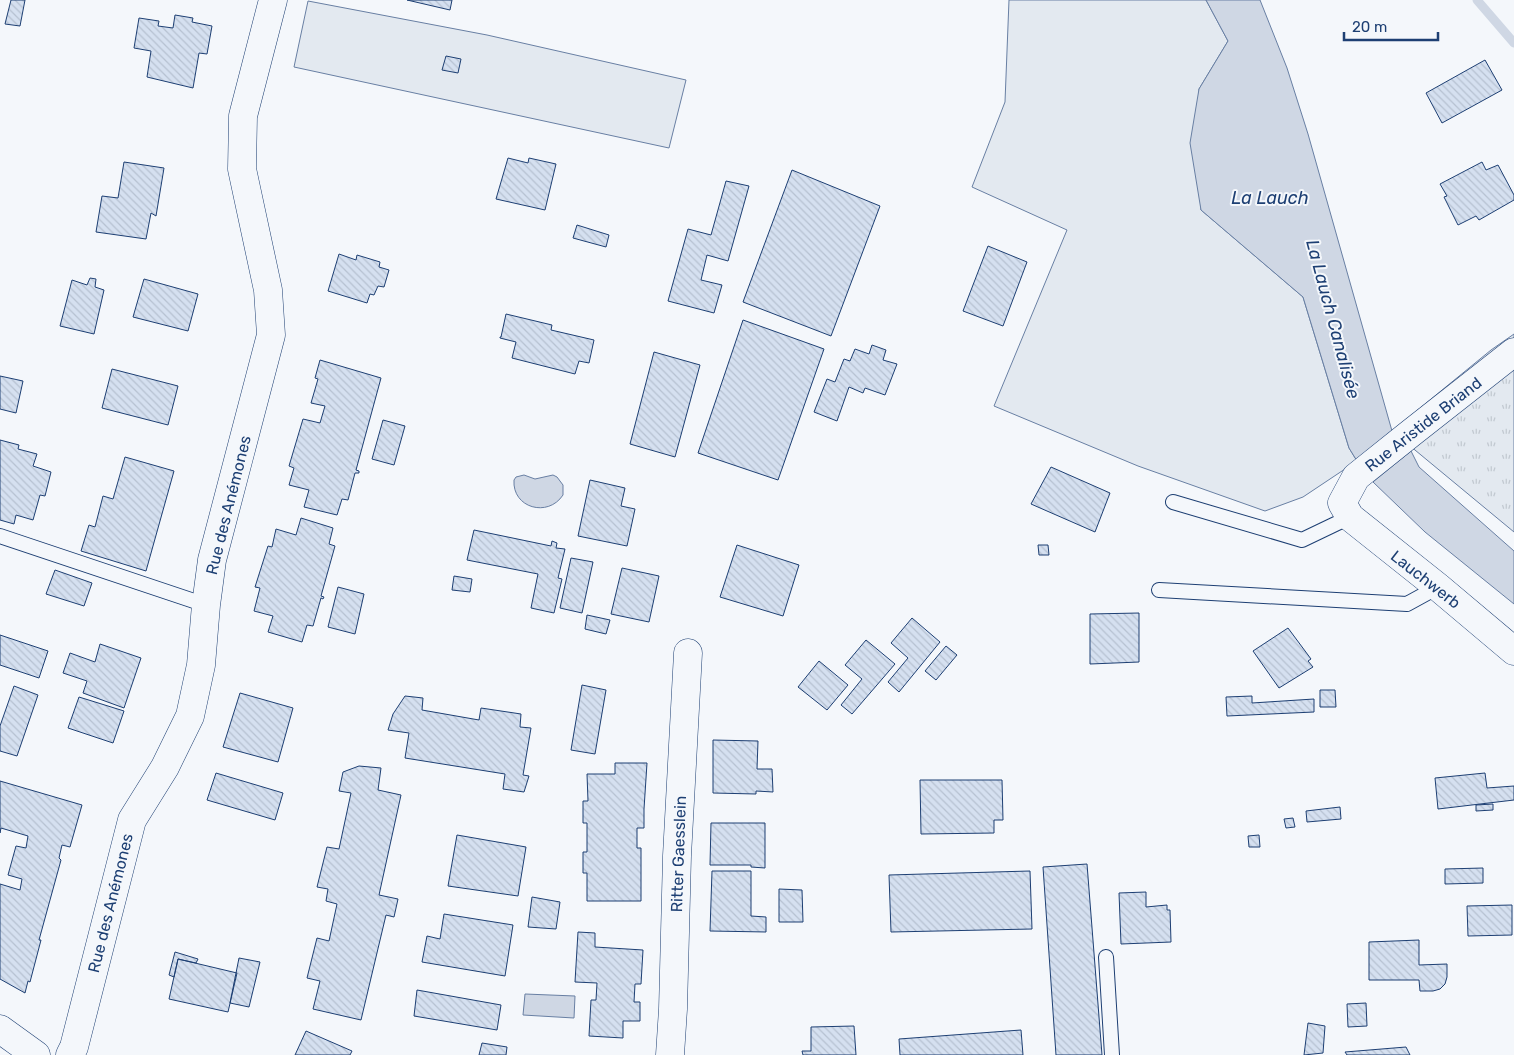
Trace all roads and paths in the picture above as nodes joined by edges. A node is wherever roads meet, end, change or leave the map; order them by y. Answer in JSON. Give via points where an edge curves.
{"nodes":[{"id":1,"x":273,"y":0,"type":"edge"},
{"id":2,"x":1514,"y":352,"type":"edge"},
{"id":3,"x":1173,"y":502,"type":"dead end"},
{"id":4,"x":1346,"y":510,"type":"junction"},
{"id":5,"x":0,"y":536,"type":"edge"},
{"id":6,"x":1438,"y":587,"type":"junction"},
{"id":7,"x":1159,"y":590,"type":"dead end"},
{"id":8,"x":206,"y":605,"type":"junction"},
{"id":9,"x":1514,"y":651,"type":"edge"},
{"id":10,"x":688,"y":653,"type":"dead end"},
{"id":11,"x":1106,"y":957,"type":"dead end"},
{"id":12,"x":0,"y":1029,"type":"edge"},
{"id":13,"x":36,"y":1055,"type":"edge"},
{"id":14,"x":70,"y":1055,"type":"edge"},
{"id":15,"x":670,"y":1055,"type":"edge"},
{"id":16,"x":1112,"y":1055,"type":"edge"}],
"edges":[{"from":1,"to":8,"type":"street","name":"Rue des Anémones","via":[[243,116],[242,169],[268,290],[271,335],[212,560]]},
{"from":2,"to":4,"type":"street","name":"Rue Aristide Briand","via":[[1356,477]]},
{"from":3,"to":4,"type":"lane","via":[[1302,540]]},
{"from":4,"to":6,"type":"street","name":"Lauchwerb"},
{"from":5,"to":8,"type":"lane"},
{"from":6,"to":7,"type":"lane","via":[[1407,604]]},
{"from":6,"to":9,"type":"street","name":"Lauchwerb"},
{"from":8,"to":14,"type":"street","name":"Rue des Anémones","via":[[201,665],[190,716],[165,767],[132,820]]},
{"from":10,"to":15,"type":"street","name":"Ritter Gaesslein"},
{"from":11,"to":16,"type":"lane"},
{"from":12,"to":13,"type":"street"}]}
